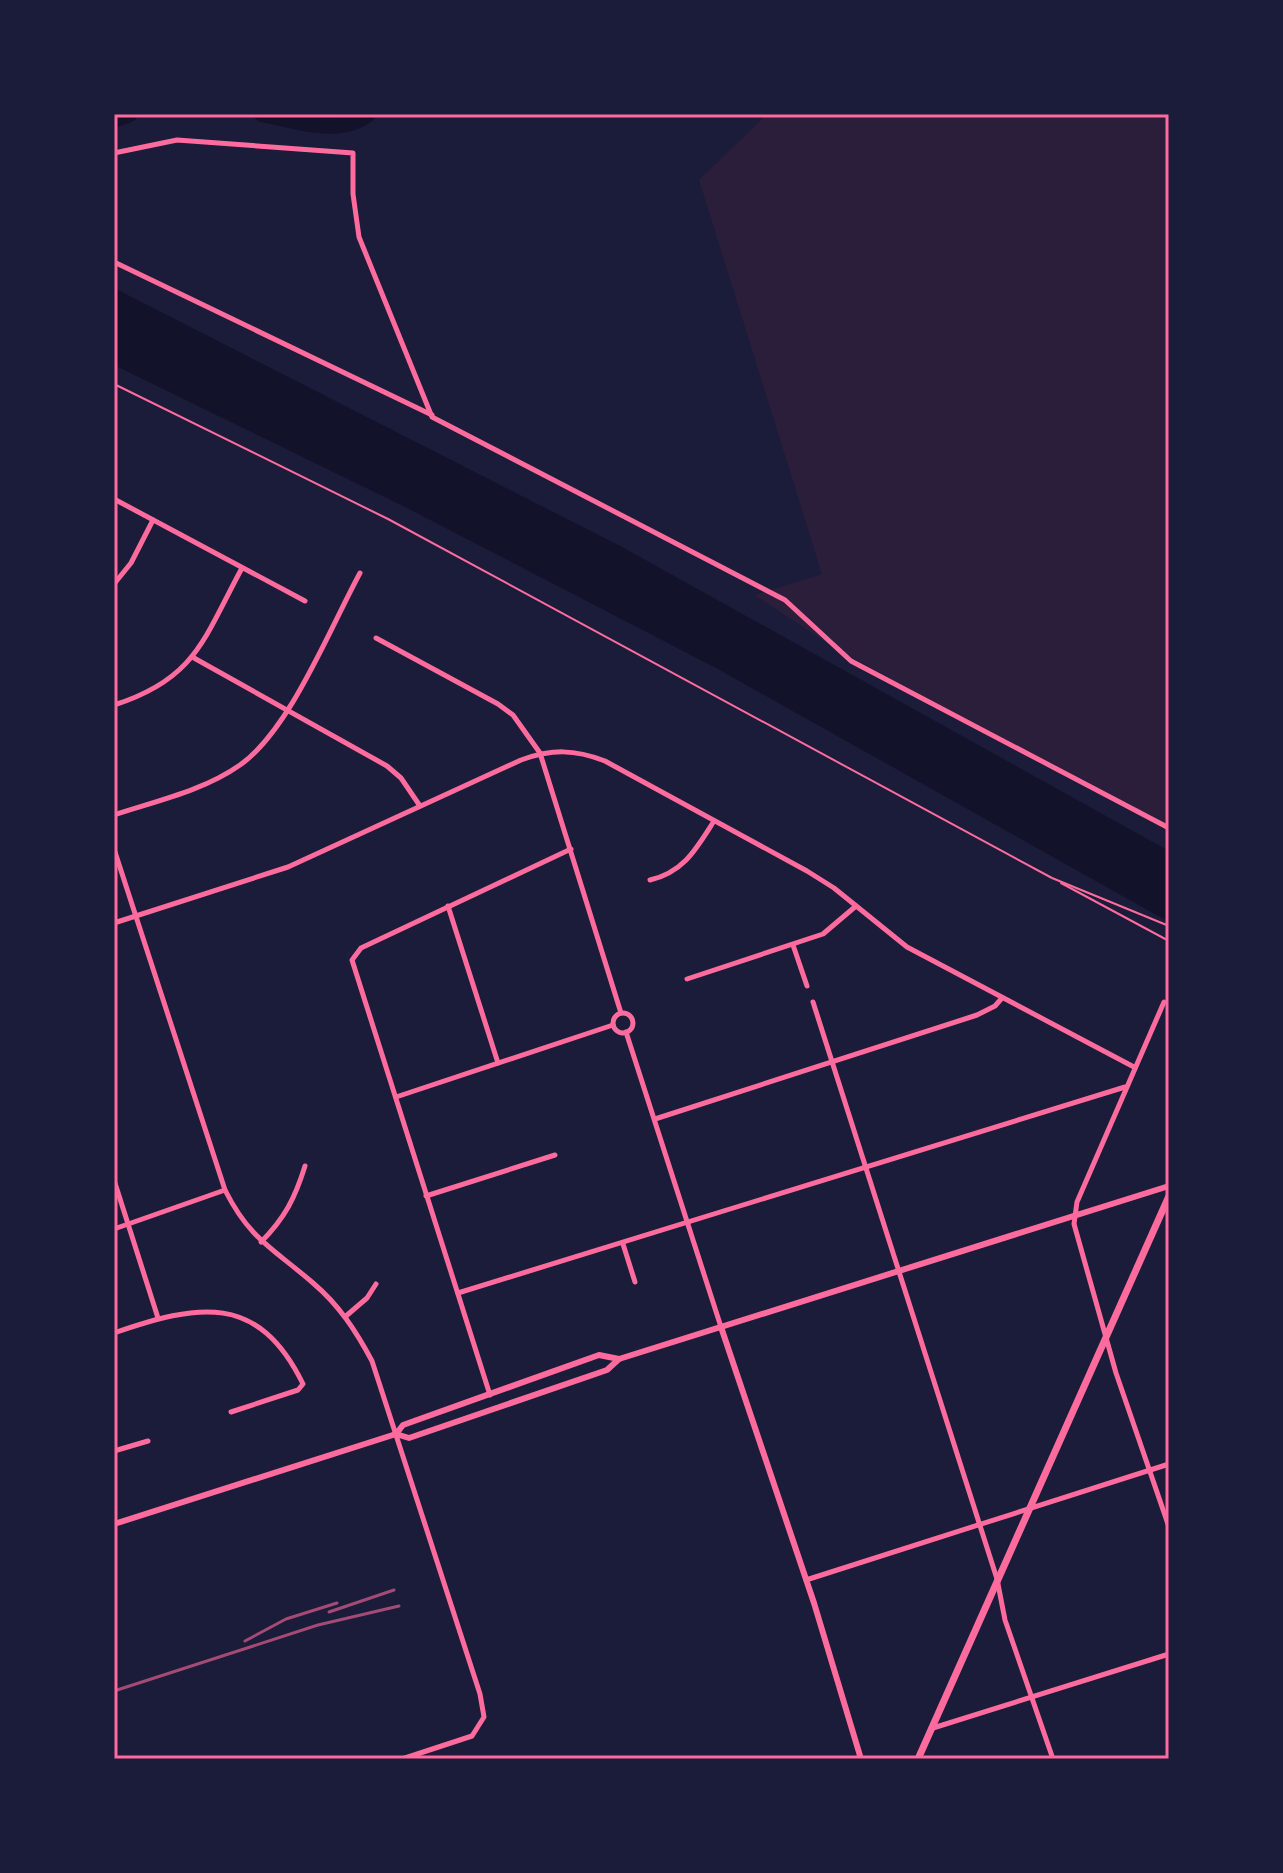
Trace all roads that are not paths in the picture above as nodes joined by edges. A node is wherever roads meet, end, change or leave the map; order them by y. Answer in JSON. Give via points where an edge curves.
{"nodes":[{"id":1,"x":114,"y":153,"type":"edge"},
{"id":2,"x":114,"y":262,"type":"edge"},
{"id":3,"x":432,"y":416,"type":"junction"},
{"id":4,"x":114,"y":499,"type":"edge"},
{"id":5,"x":153,"y":520,"type":"junction"},
{"id":6,"x":242,"y":568,"type":"junction"},
{"id":7,"x":360,"y":573,"type":"dead end"},
{"id":8,"x":114,"y":584,"type":"edge"},
{"id":9,"x":305,"y":601,"type":"dead end"},
{"id":10,"x":376,"y":638,"type":"dead end"},
{"id":11,"x":194,"y":658,"type":"junction"},
{"id":12,"x":114,"y":705,"type":"edge"},
{"id":13,"x":287,"y":710,"type":"junction"},
{"id":14,"x":540,"y":753,"type":"junction"},
{"id":15,"x":420,"y":806,"type":"junction"},
{"id":16,"x":114,"y":815,"type":"edge"},
{"id":17,"x":714,"y":821,"type":"junction"},
{"id":18,"x":1169,"y":828,"type":"edge"},
{"id":19,"x":114,"y":849,"type":"edge"},
{"id":20,"x":571,"y":849,"type":"junction"},
{"id":21,"x":650,"y":880,"type":"dead end"},
{"id":22,"x":448,"y":906,"type":"junction"},
{"id":23,"x":856,"y":906,"type":"junction"},
{"id":24,"x":137,"y":916,"type":"junction"},
{"id":25,"x":114,"y":923,"type":"edge"},
{"id":26,"x":793,"y":945,"type":"junction"},
{"id":27,"x":687,"y":979,"type":"dead end"},
{"id":28,"x":807,"y":986,"type":"dead end"},
{"id":29,"x":1002,"y":998,"type":"junction"},
{"id":30,"x":813,"y":1002,"type":"dead end"},
{"id":31,"x":1164,"y":1002,"type":"dead end"},
{"id":32,"x":621,"y":1013,"type":"junction"},
{"id":33,"x":613,"y":1025,"type":"junction"},
{"id":34,"x":626,"y":1032,"type":"junction"},
{"id":35,"x":831,"y":1061,"type":"junction"},
{"id":36,"x":498,"y":1063,"type":"junction"},
{"id":37,"x":1134,"y":1067,"type":"junction"},
{"id":38,"x":1125,"y":1087,"type":"junction"},
{"id":39,"x":396,"y":1097,"type":"junction"},
{"id":40,"x":655,"y":1119,"type":"junction"},
{"id":41,"x":555,"y":1155,"type":"dead end"},
{"id":42,"x":305,"y":1166,"type":"dead end"},
{"id":43,"x":865,"y":1167,"type":"junction"},
{"id":44,"x":114,"y":1180,"type":"edge"},
{"id":45,"x":1169,"y":1186,"type":"edge"},
{"id":46,"x":225,"y":1190,"type":"junction"},
{"id":47,"x":426,"y":1196,"type":"junction"},
{"id":48,"x":1169,"y":1196,"type":"edge"},
{"id":49,"x":1074,"y":1214,"type":"junction"},
{"id":50,"x":689,"y":1223,"type":"junction"},
{"id":51,"x":128,"y":1225,"type":"junction"},
{"id":52,"x":114,"y":1229,"type":"edge"},
{"id":53,"x":261,"y":1242,"type":"junction"},
{"id":54,"x":623,"y":1244,"type":"junction"},
{"id":55,"x":898,"y":1269,"type":"junction"},
{"id":56,"x":635,"y":1282,"type":"dead end"},
{"id":57,"x":376,"y":1284,"type":"dead end"},
{"id":58,"x":458,"y":1293,"type":"junction"},
{"id":59,"x":346,"y":1316,"type":"junction"},
{"id":60,"x":158,"y":1318,"type":"junction"},
{"id":61,"x":721,"y":1327,"type":"junction"},
{"id":62,"x":114,"y":1333,"type":"edge"},
{"id":63,"x":1107,"y":1339,"type":"junction"},
{"id":64,"x":619,"y":1359,"type":"junction"},
{"id":65,"x":490,"y":1395,"type":"junction"},
{"id":66,"x":231,"y":1412,"type":"dead end"},
{"id":67,"x":396,"y":1434,"type":"junction"},
{"id":68,"x":148,"y":1441,"type":"dead end"},
{"id":69,"x":114,"y":1451,"type":"edge"},
{"id":70,"x":1169,"y":1464,"type":"edge"},
{"id":71,"x":1151,"y":1470,"type":"junction"},
{"id":72,"x":1031,"y":1506,"type":"junction"},
{"id":73,"x":114,"y":1524,"type":"edge"},
{"id":74,"x":978,"y":1524,"type":"junction"},
{"id":75,"x":1169,"y":1527,"type":"edge"},
{"id":76,"x":997,"y":1579,"type":"junction"},
{"id":77,"x":806,"y":1580,"type":"junction"},
{"id":78,"x":1169,"y":1654,"type":"edge"},
{"id":79,"x":1034,"y":1696,"type":"junction"},
{"id":80,"x":933,"y":1728,"type":"junction"},
{"id":81,"x":402,"y":1759,"type":"edge"},
{"id":82,"x":861,"y":1759,"type":"edge"},
{"id":83,"x":918,"y":1759,"type":"edge"},
{"id":84,"x":1053,"y":1759,"type":"edge"}],
"edges":[{"from":1,"to":3,"type":"street","via":[[177,140],[353,153],[359,237]]},
{"from":2,"to":3,"type":"street"},
{"from":3,"to":18,"type":"street","via":[[785,600],[851,661]]},
{"from":4,"to":5,"type":"street"},
{"from":5,"to":6,"type":"street"},
{"from":5,"to":8,"type":"street"},
{"from":6,"to":9,"type":"street"},
{"from":6,"to":11,"type":"street"},
{"from":7,"to":13,"type":"street"},
{"from":10,"to":14,"type":"street","via":[[498,704],[513,715]]},
{"from":11,"to":12,"type":"street","via":[[165,684]]},
{"from":11,"to":13,"type":"street"},
{"from":13,"to":15,"type":"street","via":[[387,766]]},
{"from":13,"to":16,"type":"street","via":[[259,749],[240,765],[193,789]]},
{"from":14,"to":15,"type":"street"},
{"from":14,"to":17,"type":"street","via":[[575,751],[605,761]]},
{"from":14,"to":20,"type":"street"},
{"from":15,"to":24,"type":"street","via":[[288,867]]},
{"from":17,"to":21,"type":"street","via":[[688,862]]},
{"from":17,"to":23,"type":"street","via":[[807,871]]},
{"from":19,"to":24,"type":"street"},
{"from":20,"to":22,"type":"street"},
{"from":20,"to":32,"type":"street"},
{"from":22,"to":36,"type":"street"},
{"from":22,"to":39,"type":"street","via":[[353,954]]},
{"from":23,"to":26,"type":"street","via":[[823,934]]},
{"from":23,"to":29,"type":"street","via":[[907,947]]},
{"from":24,"to":25,"type":"street"},
{"from":24,"to":46,"type":"street"},
{"from":26,"to":27,"type":"street"},
{"from":26,"to":28,"type":"street"},
{"from":29,"to":35,"type":"street","via":[[977,1015]]},
{"from":29,"to":37,"type":"street"},
{"from":30,"to":35,"type":"street"},
{"from":31,"to":37,"type":"street"},
{"from":32,"to":33,"type":"street"},
{"from":32,"to":34,"type":"street","via":[[632,1019]]},
{"from":33,"to":34,"type":"street"},
{"from":33,"to":36,"type":"street"},
{"from":34,"to":40,"type":"street"},
{"from":35,"to":40,"type":"street"},
{"from":35,"to":43,"type":"street"},
{"from":36,"to":39,"type":"street"},
{"from":37,"to":38,"type":"street"},
{"from":38,"to":43,"type":"street"},
{"from":38,"to":49,"type":"street"},
{"from":39,"to":47,"type":"street"},
{"from":40,"to":50,"type":"street"},
{"from":41,"to":47,"type":"street"},
{"from":42,"to":53,"type":"street","via":[[293,1205]]},
{"from":43,"to":50,"type":"street"},
{"from":43,"to":55,"type":"street"},
{"from":44,"to":51,"type":"street"},
{"from":45,"to":49,"type":"street"},
{"from":46,"to":51,"type":"street"},
{"from":46,"to":53,"type":"street"},
{"from":47,"to":58,"type":"street"},
{"from":48,"to":63,"type":"main road"},
{"from":49,"to":55,"type":"street"},
{"from":49,"to":63,"type":"street"},
{"from":50,"to":54,"type":"street"},
{"from":50,"to":61,"type":"street"},
{"from":51,"to":52,"type":"street"},
{"from":51,"to":60,"type":"street"},
{"from":53,"to":59,"type":"street"},
{"from":54,"to":56,"type":"street"},
{"from":54,"to":58,"type":"street"},
{"from":55,"to":61,"type":"street"},
{"from":55,"to":74,"type":"street"},
{"from":57,"to":59,"type":"street"},
{"from":58,"to":65,"type":"street"},
{"from":59,"to":67,"type":"street","via":[[372,1361]]},
{"from":60,"to":62,"type":"street"},
{"from":60,"to":66,"type":"street","via":[[209,1310],[246,1319],[274,1339],[303,1384]]},
{"from":61,"to":64,"type":"street"},
{"from":61,"to":77,"type":"street"},
{"from":63,"to":71,"type":"street"},
{"from":63,"to":72,"type":"main road"},
{"from":64,"to":65,"type":"street","via":[[599,1355]]},
{"from":64,"to":67,"type":"street","via":[[607,1370],[409,1438]]},
{"from":65,"to":67,"type":"street","via":[[403,1425]]},
{"from":67,"to":73,"type":"street"},
{"from":67,"to":81,"type":"street","via":[[484,1717],[472,1736]]},
{"from":68,"to":69,"type":"street"},
{"from":70,"to":71,"type":"street"},
{"from":71,"to":72,"type":"street"},
{"from":71,"to":75,"type":"street"},
{"from":72,"to":74,"type":"street"},
{"from":72,"to":76,"type":"main road"},
{"from":74,"to":76,"type":"street"},
{"from":74,"to":77,"type":"street"},
{"from":76,"to":79,"type":"street","via":[[1005,1620]]},
{"from":76,"to":80,"type":"main road"},
{"from":77,"to":82,"type":"street"},
{"from":78,"to":79,"type":"street"},
{"from":79,"to":80,"type":"street"},
{"from":79,"to":84,"type":"street"},
{"from":80,"to":83,"type":"main road"}]}
